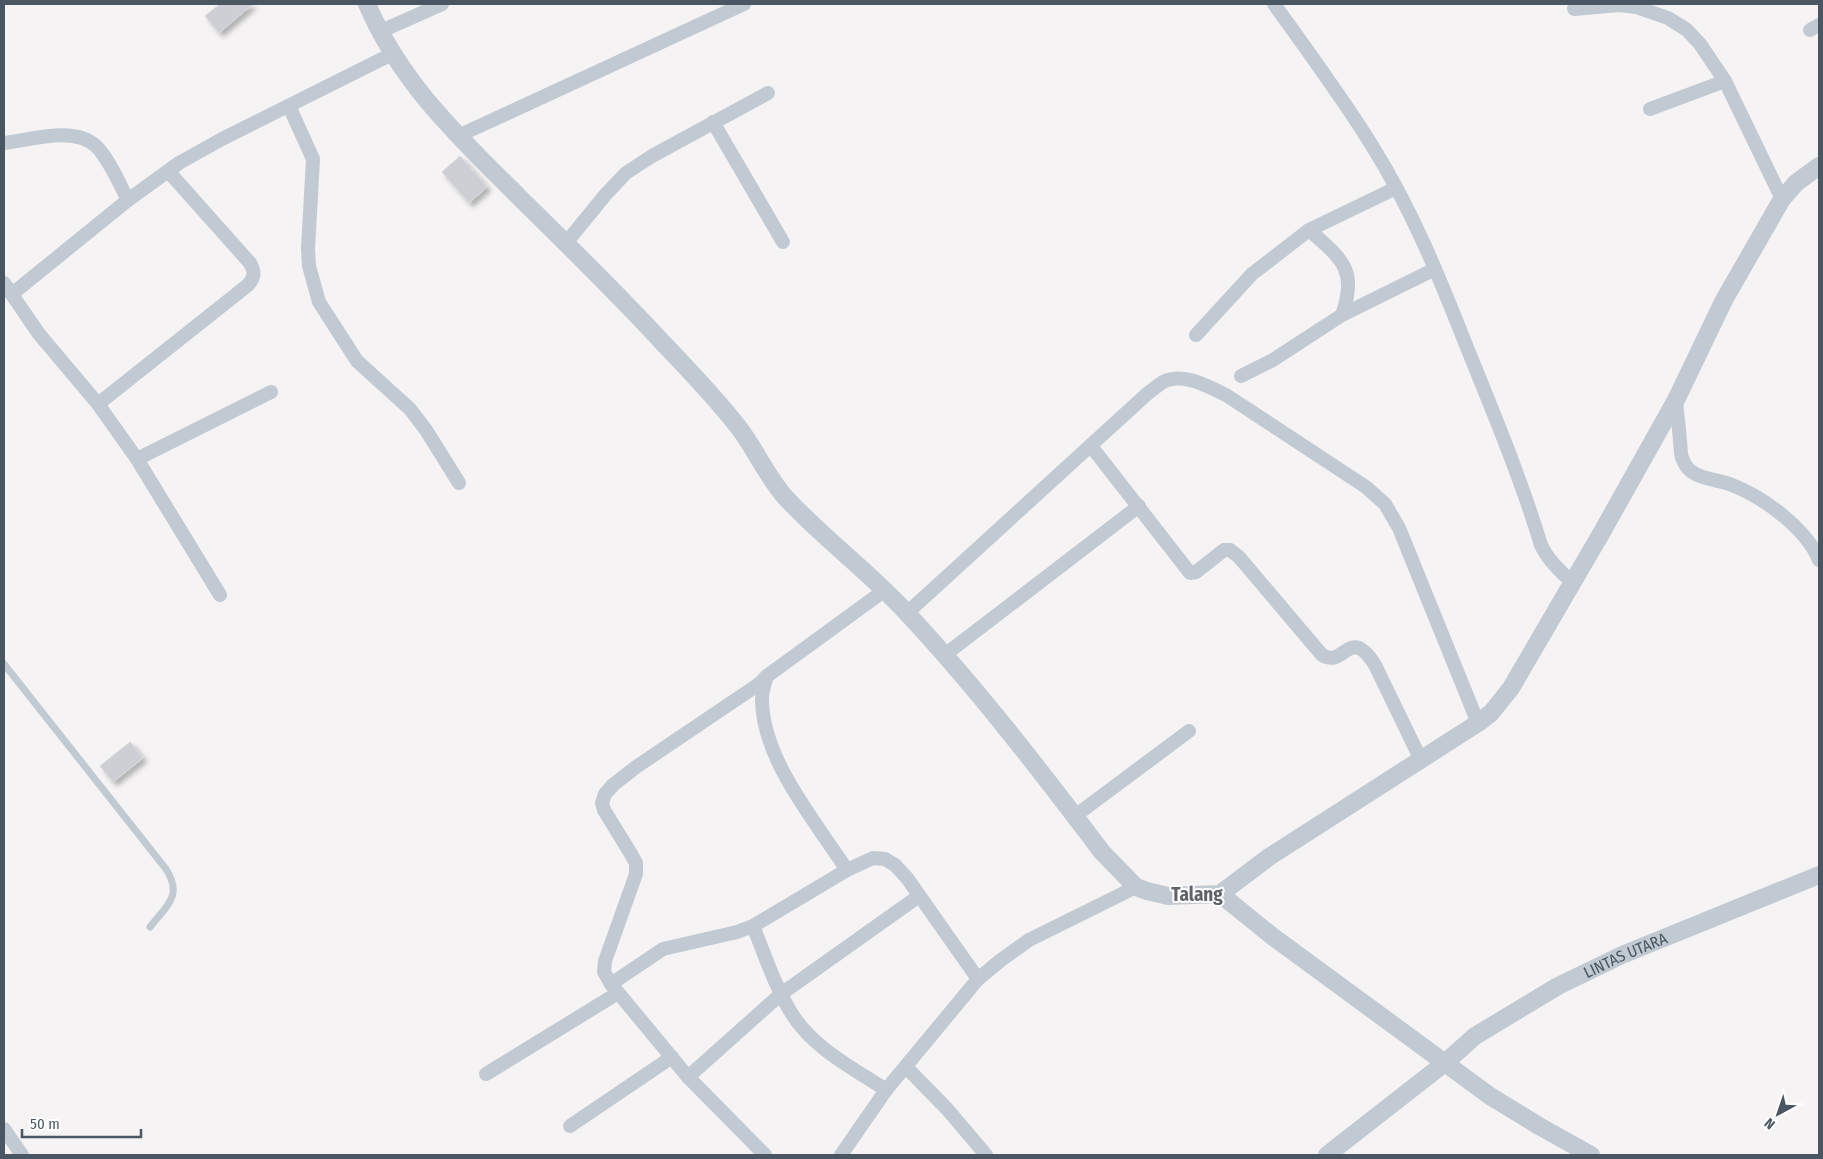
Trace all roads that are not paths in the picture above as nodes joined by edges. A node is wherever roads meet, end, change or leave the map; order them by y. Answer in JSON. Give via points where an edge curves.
{"nodes":[{"id":1,"x":367,"y":4,"type":"edge"},
{"id":2,"x":442,"y":4,"type":"edge"},
{"id":3,"x":744,"y":4,"type":"edge"},
{"id":4,"x":1274,"y":4,"type":"edge"},
{"id":5,"x":1574,"y":9,"type":"dead end"},
{"id":6,"x":379,"y":32,"type":"junction"},
{"id":7,"x":392,"y":54,"type":"junction"},
{"id":8,"x":1725,"y":81,"type":"junction"},
{"id":9,"x":768,"y":93,"type":"dead end"},
{"id":10,"x":289,"y":106,"type":"junction"},
{"id":11,"x":1650,"y":109,"type":"dead end"},
{"id":12,"x":713,"y":122,"type":"junction"},
{"id":13,"x":458,"y":136,"type":"junction"},
{"id":14,"x":4,"y":143,"type":"edge"},
{"id":15,"x":1819,"y":166,"type":"edge"},
{"id":16,"x":168,"y":171,"type":"junction"},
{"id":17,"x":1396,"y":188,"type":"junction"},
{"id":18,"x":1782,"y":199,"type":"junction"},
{"id":19,"x":128,"y":200,"type":"junction"},
{"id":20,"x":1309,"y":230,"type":"junction"},
{"id":21,"x":783,"y":242,"type":"dead end"},
{"id":22,"x":566,"y":244,"type":"junction"},
{"id":23,"x":1436,"y":270,"type":"junction"},
{"id":24,"x":8,"y":288,"type":"edge"},
{"id":25,"x":1342,"y":316,"type":"junction"},
{"id":26,"x":1196,"y":335,"type":"dead end"},
{"id":27,"x":1241,"y":376,"type":"dead end"},
{"id":28,"x":271,"y":392,"type":"dead end"},
{"id":29,"x":1676,"y":400,"type":"junction"},
{"id":30,"x":98,"y":404,"type":"junction"},
{"id":31,"x":1091,"y":446,"type":"junction"},
{"id":32,"x":136,"y":459,"type":"junction"},
{"id":33,"x":459,"y":483,"type":"dead end"},
{"id":34,"x":1139,"y":506,"type":"junction"},
{"id":35,"x":1819,"y":560,"type":"edge"},
{"id":36,"x":1572,"y":582,"type":"junction"},
{"id":37,"x":885,"y":590,"type":"junction"},
{"id":38,"x":220,"y":595,"type":"dead end"},
{"id":39,"x":907,"y":613,"type":"junction"},
{"id":40,"x":946,"y":654,"type":"junction"},
{"id":41,"x":4,"y":664,"type":"edge"},
{"id":42,"x":767,"y":676,"type":"junction"},
{"id":43,"x":1478,"y":723,"type":"junction"},
{"id":44,"x":1189,"y":731,"type":"dead end"},
{"id":45,"x":1421,"y":760,"type":"junction"},
{"id":46,"x":1075,"y":816,"type":"junction"},
{"id":47,"x":847,"y":870,"type":"junction"},
{"id":48,"x":1819,"y":875,"type":"edge"},
{"id":49,"x":1136,"y":887,"type":"junction"},
{"id":50,"x":1220,"y":894,"type":"junction"},
{"id":51,"x":919,"y":896,"type":"junction"},
{"id":52,"x":150,"y":926,"type":"dead end"},
{"id":53,"x":753,"y":926,"type":"junction"},
{"id":54,"x":978,"y":979,"type":"junction"},
{"id":55,"x":614,"y":989,"type":"junction"},
{"id":56,"x":781,"y":994,"type":"junction"},
{"id":57,"x":672,"y":1057,"type":"junction"},
{"id":58,"x":1446,"y":1062,"type":"junction"},
{"id":59,"x":906,"y":1067,"type":"junction"},
{"id":60,"x":486,"y":1074,"type":"dead end"},
{"id":61,"x":688,"y":1077,"type":"junction"},
{"id":62,"x":886,"y":1090,"type":"junction"},
{"id":63,"x":570,"y":1126,"type":"dead end"},
{"id":64,"x":4,"y":1129,"type":"edge"},
{"id":65,"x":22,"y":1155,"type":"edge"},
{"id":66,"x":764,"y":1155,"type":"edge"},
{"id":67,"x":841,"y":1155,"type":"edge"},
{"id":68,"x":986,"y":1155,"type":"edge"},
{"id":69,"x":1327,"y":1155,"type":"edge"},
{"id":70,"x":1592,"y":1155,"type":"edge"}],
"edges":[{"from":1,"to":6,"type":"street"},
{"from":2,"to":6,"type":"street"},
{"from":3,"to":13,"type":"street"},
{"from":4,"to":17,"type":"street","via":[[1372,144]]},
{"from":5,"to":8,"type":"street","via":[[1619,4],[1636,6],[1668,18],[1700,44]]},
{"from":6,"to":7,"type":"street"},
{"from":7,"to":10,"type":"street"},
{"from":7,"to":13,"type":"street"},
{"from":8,"to":11,"type":"street"},
{"from":8,"to":18,"type":"street"},
{"from":9,"to":12,"type":"street"},
{"from":10,"to":16,"type":"street","via":[[194,154]]},
{"from":10,"to":33,"type":"street","via":[[313,159],[308,249],[319,302],[357,360],[410,409]]},
{"from":12,"to":21,"type":"street"},
{"from":12,"to":22,"type":"street","via":[[626,174]]},
{"from":13,"to":22,"type":"street"},
{"from":14,"to":19,"type":"street","via":[[69,134],[86,140],[103,155]]},
{"from":15,"to":18,"type":"street","via":[[1796,183]]},
{"from":16,"to":19,"type":"street"},
{"from":16,"to":30,"type":"street","via":[[250,263],[253,279]]},
{"from":17,"to":20,"type":"street"},
{"from":17,"to":23,"type":"street"},
{"from":18,"to":29,"type":"street","via":[[1724,300]]},
{"from":19,"to":24,"type":"street"},
{"from":20,"to":25,"type":"street","via":[[1342,263],[1348,276],[1348,299]]},
{"from":20,"to":26,"type":"street","via":[[1252,274]]},
{"from":22,"to":37,"type":"street","via":[[663,342],[728,415],[784,496]]},
{"from":23,"to":25,"type":"street"},
{"from":23,"to":36,"type":"street","via":[[1541,545],[1553,564]]},
{"from":24,"to":30,"type":"street","via":[[40,334]]},
{"from":25,"to":27,"type":"street","via":[[1273,360]]},
{"from":28,"to":32,"type":"street"},
{"from":29,"to":35,"type":"street","via":[[1682,460],[1688,470],[1732,485],[1770,506],[1808,540]]},
{"from":29,"to":36,"type":"street"},
{"from":30,"to":32,"type":"street"},
{"from":31,"to":34,"type":"street"},
{"from":31,"to":39,"type":"street"},
{"from":31,"to":43,"type":"street","via":[[1148,393],[1167,380],[1181,378],[1226,395],[1366,488],[1385,504],[1399,528]]},
{"from":32,"to":38,"type":"street"},
{"from":34,"to":40,"type":"street"},
{"from":34,"to":45,"type":"street","via":[[1190,573],[1196,572],[1224,550],[1230,550],[1322,655],[1334,658],[1352,646],[1368,654]]},
{"from":36,"to":43,"type":"street","via":[[1511,688],[1491,713]]},
{"from":37,"to":39,"type":"street"},
{"from":37,"to":42,"type":"street"},
{"from":39,"to":40,"type":"street"},
{"from":40,"to":46,"type":"street"},
{"from":41,"to":52,"type":"lane","via":[[172,878],[175,890],[172,897]]},
{"from":42,"to":47,"type":"street","via":[[762,698],[772,745],[791,787]]},
{"from":42,"to":55,"type":"street","via":[[636,767],[605,794],[604,810],[636,863],[636,874],[605,961],[604,972]]},
{"from":43,"to":45,"type":"street"},
{"from":44,"to":46,"type":"street"},
{"from":45,"to":50,"type":"street","via":[[1269,857]]},
{"from":46,"to":49,"type":"street","via":[[1102,852]]},
{"from":47,"to":51,"type":"street","via":[[873,858],[885,859],[895,865]]},
{"from":47,"to":53,"type":"street"},
{"from":48,"to":58,"type":"street","name":"LINTAS UTARA","via":[[1622,954],[1558,986],[1488,1027]]},
{"from":49,"to":50,"type":"street","via":[[1168,896]]},
{"from":49,"to":54,"type":"street","via":[[1029,940]]},
{"from":50,"to":58,"type":"street","via":[[1272,936]]},
{"from":51,"to":54,"type":"street"},
{"from":51,"to":56,"type":"street"},
{"from":53,"to":55,"type":"street","via":[[663,950]]},
{"from":53,"to":56,"type":"street"},
{"from":54,"to":59,"type":"street"},
{"from":55,"to":57,"type":"street"},
{"from":55,"to":60,"type":"street"},
{"from":56,"to":61,"type":"street"},
{"from":56,"to":62,"type":"street","via":[[808,1034]]},
{"from":57,"to":61,"type":"street"},
{"from":57,"to":63,"type":"street"},
{"from":58,"to":69,"type":"street","name":"LINTAS UTARA"},
{"from":58,"to":70,"type":"street","via":[[1496,1100]]},
{"from":59,"to":62,"type":"street"},
{"from":59,"to":68,"type":"street"},
{"from":61,"to":66,"type":"street"},
{"from":62,"to":67,"type":"street"},
{"from":64,"to":65,"type":"street"}]}
